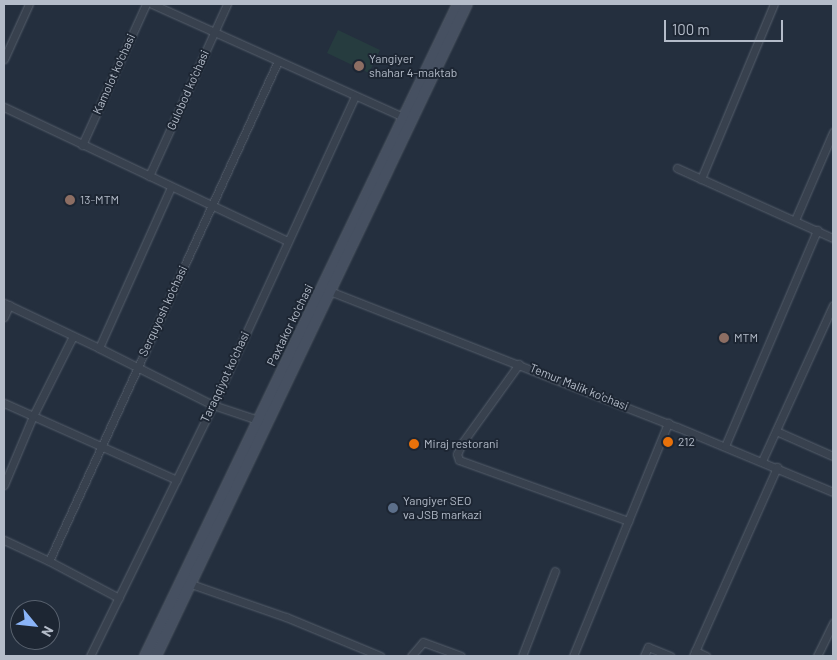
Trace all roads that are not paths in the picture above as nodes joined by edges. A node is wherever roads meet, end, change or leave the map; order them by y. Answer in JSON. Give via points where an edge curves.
{"nodes":[{"id":1,"x":29,"y":4,"type":"edge"},
{"id":2,"x":146,"y":4,"type":"edge"},
{"id":3,"x":152,"y":4,"type":"edge"},
{"id":4,"x":227,"y":4,"type":"edge"},
{"id":5,"x":458,"y":4,"type":"edge"},
{"id":6,"x":466,"y":4,"type":"edge"},
{"id":7,"x":774,"y":4,"type":"edge"},
{"id":8,"x":214,"y":32,"type":"junction"},
{"id":9,"x":4,"y":59,"type":"edge"},
{"id":10,"x":278,"y":61,"type":"junction"},
{"id":11,"x":356,"y":96,"type":"junction"},
{"id":12,"x":4,"y":107,"type":"edge"},
{"id":13,"x":404,"y":118,"type":"junction"},
{"id":14,"x":833,"y":132,"type":"edge"},
{"id":15,"x":82,"y":145,"type":"junction"},
{"id":16,"x":677,"y":168,"type":"dead end"},
{"id":17,"x":149,"y":176,"type":"junction"},
{"id":18,"x":701,"y":179,"type":"junction"},
{"id":19,"x":171,"y":186,"type":"junction"},
{"id":20,"x":212,"y":204,"type":"junction"},
{"id":21,"x":795,"y":220,"type":"junction"},
{"id":22,"x":816,"y":230,"type":"junction"},
{"id":23,"x":833,"y":238,"type":"edge"},
{"id":24,"x":287,"y":241,"type":"junction"},
{"id":25,"x":327,"y":290,"type":"junction"},
{"id":26,"x":6,"y":304,"type":"edge"},
{"id":27,"x":833,"y":305,"type":"edge"},
{"id":28,"x":4,"y":317,"type":"edge"},
{"id":29,"x":73,"y":336,"type":"junction"},
{"id":30,"x":99,"y":348,"type":"junction"},
{"id":31,"x":519,"y":364,"type":"junction"},
{"id":32,"x":138,"y":367,"type":"junction"},
{"id":33,"x":4,"y":403,"type":"edge"},
{"id":34,"x":213,"y":406,"type":"junction"},
{"id":35,"x":33,"y":416,"type":"junction"},
{"id":36,"x":258,"y":420,"type":"junction"},
{"id":37,"x":668,"y":423,"type":"junction"},
{"id":38,"x":776,"y":431,"type":"junction"},
{"id":39,"x":101,"y":446,"type":"junction"},
{"id":40,"x":725,"y":446,"type":"junction"},
{"id":41,"x":833,"y":456,"type":"edge"},
{"id":42,"x":762,"y":461,"type":"junction"},
{"id":43,"x":777,"y":466,"type":"junction"},
{"id":44,"x":177,"y":480,"type":"junction"},
{"id":45,"x":4,"y":485,"type":"edge"},
{"id":46,"x":833,"y":492,"type":"edge"},
{"id":47,"x":628,"y":521,"type":"junction"},
{"id":48,"x":4,"y":540,"type":"edge"},
{"id":49,"x":49,"y":561,"type":"junction"},
{"id":50,"x":555,"y":571,"type":"dead end"},
{"id":51,"x":191,"y":584,"type":"junction"},
{"id":52,"x":119,"y":598,"type":"junction"},
{"id":53,"x":833,"y":623,"type":"edge"},
{"id":54,"x":694,"y":654,"type":"edge"},
{"id":55,"x":90,"y":656,"type":"edge"},
{"id":56,"x":145,"y":656,"type":"edge"},
{"id":57,"x":156,"y":656,"type":"edge"},
{"id":58,"x":380,"y":656,"type":"edge"},
{"id":59,"x":411,"y":656,"type":"edge"},
{"id":60,"x":460,"y":656,"type":"edge"},
{"id":61,"x":522,"y":656,"type":"edge"},
{"id":62,"x":573,"y":656,"type":"edge"},
{"id":63,"x":644,"y":656,"type":"edge"},
{"id":64,"x":670,"y":656,"type":"edge"},
{"id":65,"x":706,"y":656,"type":"edge"},
{"id":66,"x":818,"y":656,"type":"edge"}],
"edges":[{"from":1,"to":9,"type":"street"},
{"from":2,"to":15,"type":"street","name":"Kamolot ko'chasi"},
{"from":3,"to":8,"type":"street"},
{"from":4,"to":8,"type":"street","name":"Gulobod ko'chasi"},
{"from":5,"to":13,"type":"main road","name":"Paxtakor ko'chasi"},
{"from":6,"to":25,"type":"main road","name":"Paxtakor ko'chasi"},
{"from":7,"to":18,"type":"street"},
{"from":8,"to":10,"type":"street"},
{"from":8,"to":17,"type":"street","name":"Gulobod ko'chasi"},
{"from":10,"to":11,"type":"street"},
{"from":10,"to":20,"type":"street","name":"Serquyosh ko'chasi"},
{"from":11,"to":13,"type":"street"},
{"from":11,"to":24,"type":"street","name":"Taraqqiyot ko'chasi"},
{"from":12,"to":15,"type":"street"},
{"from":13,"to":25,"type":"main road","name":"Paxtakor ko'chasi"},
{"from":14,"to":21,"type":"street"},
{"from":15,"to":17,"type":"street"},
{"from":16,"to":18,"type":"street"},
{"from":17,"to":19,"type":"street"},
{"from":18,"to":21,"type":"street"},
{"from":19,"to":20,"type":"street"},
{"from":19,"to":30,"type":"street"},
{"from":20,"to":24,"type":"street"},
{"from":20,"to":32,"type":"street","name":"Serquyosh ko'chasi"},
{"from":21,"to":22,"type":"street"},
{"from":22,"to":23,"type":"street"},
{"from":22,"to":40,"type":"street"},
{"from":24,"to":34,"type":"street","name":"Taraqqiyot ko'chasi"},
{"from":25,"to":31,"type":"street","name":"Temur Malik ko'chasi"},
{"from":25,"to":36,"type":"main road","name":"Paxtakor ko'chasi"},
{"from":25,"to":51,"type":"main road","name":"Paxtakor ko'chasi"},
{"from":26,"to":28,"type":"street"},
{"from":26,"to":29,"type":"street"},
{"from":27,"to":38,"type":"street"},
{"from":29,"to":30,"type":"street"},
{"from":29,"to":35,"type":"street"},
{"from":30,"to":32,"type":"street"},
{"from":31,"to":37,"type":"street","name":"Temur Malik ko'chasi"},
{"from":31,"to":47,"type":"street","via":[[462,443],[457,454],[459,460]]},
{"from":32,"to":34,"type":"street"},
{"from":32,"to":39,"type":"street","name":"Serquyosh ko'chasi"},
{"from":33,"to":35,"type":"street"},
{"from":34,"to":36,"type":"street"},
{"from":34,"to":44,"type":"street","name":"Taraqqiyot ko'chasi"},
{"from":35,"to":39,"type":"street"},
{"from":35,"to":45,"type":"street"},
{"from":36,"to":56,"type":"main road","name":"Paxtakor ko'chasi"},
{"from":37,"to":40,"type":"street","name":"Temur Malik ko'chasi"},
{"from":37,"to":47,"type":"street"},
{"from":38,"to":41,"type":"street"},
{"from":38,"to":42,"type":"street"},
{"from":39,"to":44,"type":"street"},
{"from":39,"to":49,"type":"street","name":"Serquyosh ko'chasi"},
{"from":40,"to":42,"type":"street","name":"Temur Malik ko'chasi"},
{"from":42,"to":43,"type":"street","name":"Temur Malik ko'chasi"},
{"from":43,"to":46,"type":"street","name":"Temur Malik ko'chasi"},
{"from":43,"to":54,"type":"street"},
{"from":44,"to":52,"type":"street","name":"Taraqqiyot ko'chasi"},
{"from":47,"to":62,"type":"street"},
{"from":48,"to":49,"type":"street"},
{"from":49,"to":52,"type":"street"},
{"from":50,"to":61,"type":"street"},
{"from":51,"to":57,"type":"main road","name":"Paxtakor ko'chasi"},
{"from":51,"to":58,"type":"street","via":[[286,617]]},
{"from":52,"to":55,"type":"street","name":"Taraqqiyot ko'chasi"},
{"from":53,"to":66,"type":"street"},
{"from":54,"to":65,"type":"street"},
{"from":59,"to":60,"type":"street","via":[[422,642]]},
{"from":63,"to":64,"type":"street","via":[[648,646]]}]}
